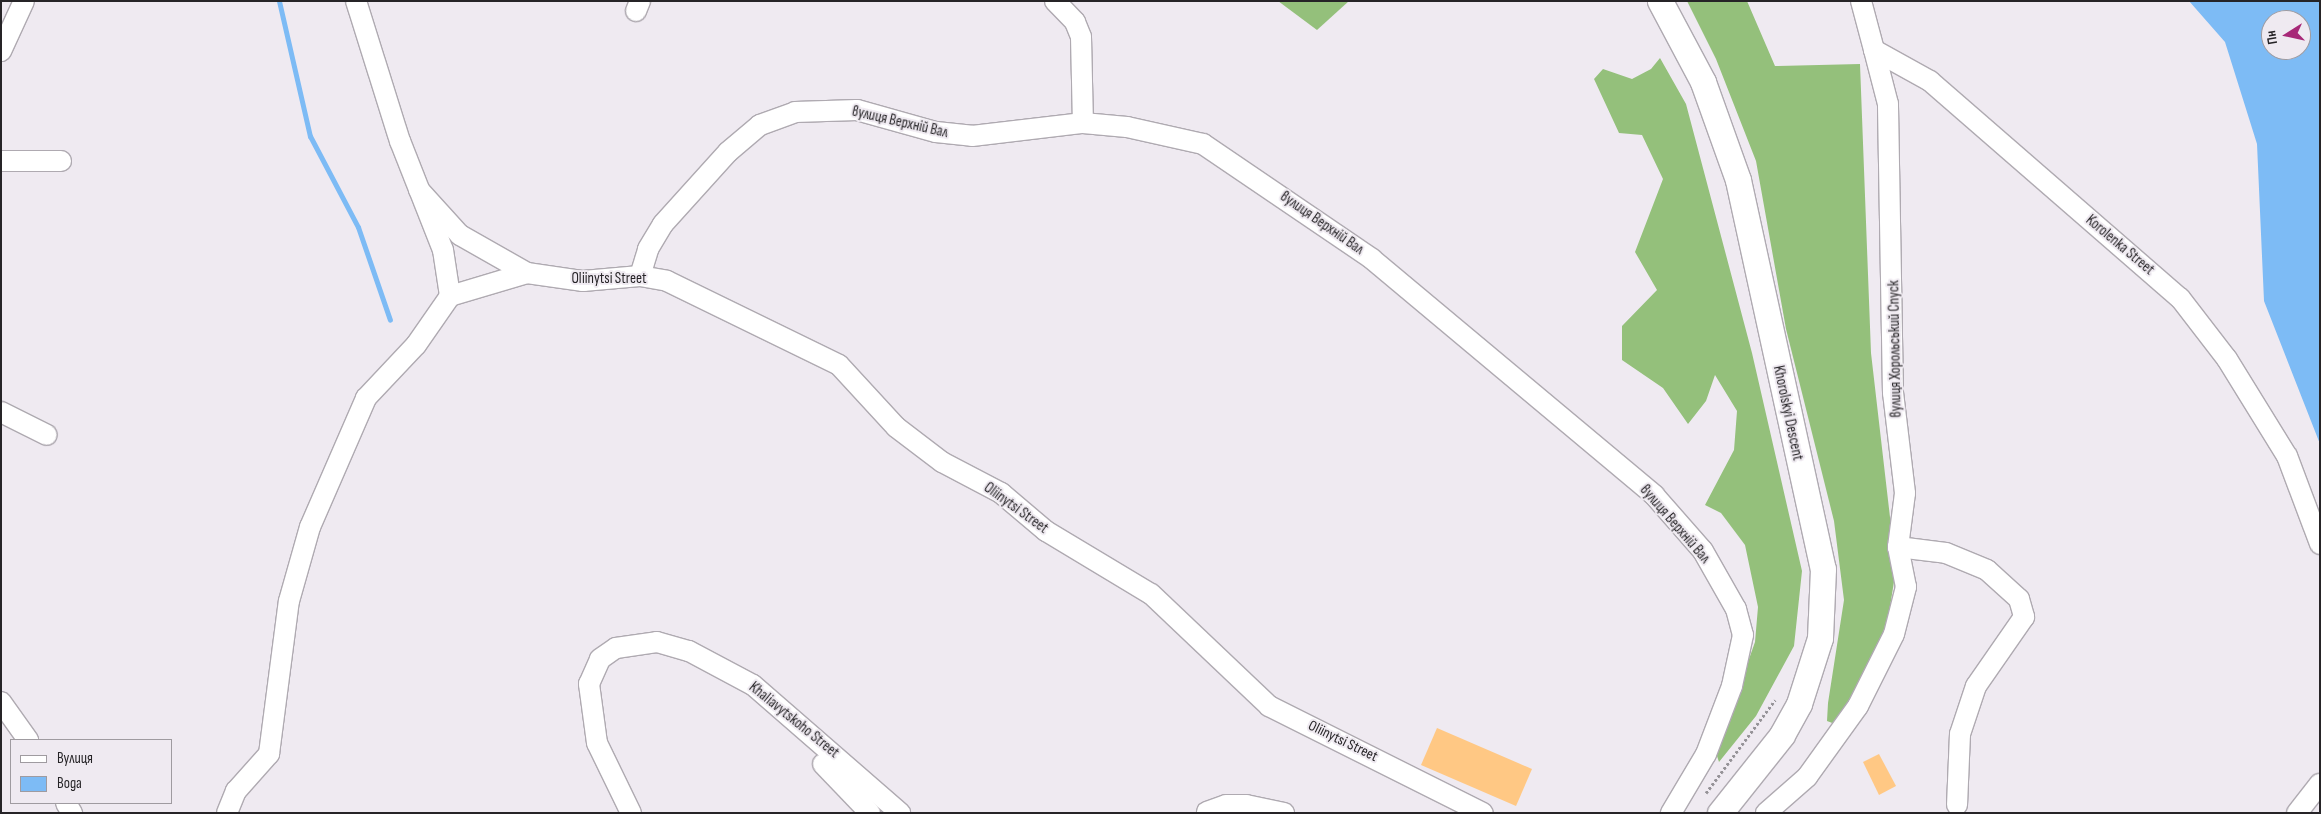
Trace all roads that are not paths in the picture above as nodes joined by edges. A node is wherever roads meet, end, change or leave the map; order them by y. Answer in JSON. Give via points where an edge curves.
{"nodes":[{"id":1,"x":24,"y":1,"type":"edge"},
{"id":2,"x":356,"y":1,"type":"edge"},
{"id":3,"x":1055,"y":1,"type":"edge"},
{"id":4,"x":1660,"y":1,"type":"edge"},
{"id":5,"x":1861,"y":1,"type":"edge"},
{"id":6,"x":1874,"y":50,"type":"junction"},
{"id":7,"x":1,"y":51,"type":"edge"},
{"id":8,"x":1083,"y":123,"type":"junction"},
{"id":9,"x":1,"y":161,"type":"edge"},
{"id":10,"x":61,"y":161,"type":"dead end"},
{"id":11,"x":419,"y":190,"type":"junction"},
{"id":12,"x":527,"y":273,"type":"junction"},
{"id":13,"x":640,"y":276,"type":"junction"},
{"id":14,"x":450,"y":296,"type":"junction"},
{"id":15,"x":1,"y":412,"type":"edge"},
{"id":16,"x":46,"y":435,"type":"dead end"},
{"id":17,"x":2320,"y":544,"type":"edge"},
{"id":18,"x":1898,"y":547,"type":"junction"},
{"id":19,"x":1,"y":702,"type":"edge"},
{"id":20,"x":27,"y":739,"type":"edge"},
{"id":21,"x":823,"y":764,"type":"dead end"},
{"id":22,"x":2320,"y":784,"type":"edge"},
{"id":23,"x":1957,"y":806,"type":"dead end"},
{"id":24,"x":1206,"y":812,"type":"edge"},
{"id":25,"x":227,"y":813,"type":"edge"},
{"id":26,"x":630,"y":813,"type":"edge"},
{"id":27,"x":870,"y":813,"type":"edge"},
{"id":28,"x":900,"y":813,"type":"edge"},
{"id":29,"x":1284,"y":813,"type":"edge"},
{"id":30,"x":1483,"y":813,"type":"edge"},
{"id":31,"x":1671,"y":813,"type":"edge"},
{"id":32,"x":1720,"y":813,"type":"edge"},
{"id":33,"x":1766,"y":813,"type":"edge"},
{"id":34,"x":2297,"y":813,"type":"edge"}],
"edges":[{"from":1,"to":7,"type":"street"},
{"from":2,"to":11,"type":"street"},
{"from":3,"to":8,"type":"street","via":[[1075,22],[1081,37]]},
{"from":4,"to":32,"type":"main road","name":"Khorolskyi Descent","via":[[1703,82],[1738,180],[1822,569],[1820,638],[1799,704],[1782,735]]},
{"from":5,"to":6,"type":"street"},
{"from":6,"to":17,"type":"street","name":"Korolenka Street","via":[[1930,82],[2180,298],[2227,360],[2287,456]]},
{"from":6,"to":18,"type":"street","name":"вулиця Хорольський Спуск","via":[[1888,104],[1893,393],[1905,492]]},
{"from":8,"to":13,"type":"street","name":"вулиця Верхній Вал","via":[[972,136],[936,132],[857,110],[795,112],[760,125],[728,152],[663,224],[648,249]]},
{"from":8,"to":31,"type":"street","name":"вулиця Верхній Вал","via":[[1127,127],[1203,144],[1274,190],[1372,259],[1654,495],[1703,551],[1736,609],[1743,636],[1732,686],[1706,754]]},
{"from":9,"to":10,"type":"street"},
{"from":11,"to":12,"type":"street","via":[[460,235]]},
{"from":11,"to":14,"type":"street","via":[[443,250]]},
{"from":12,"to":13,"type":"street","name":"Oliinytsi Street","via":[[584,281]]},
{"from":12,"to":14,"type":"street"},
{"from":13,"to":30,"type":"street","name":"Oliinytsi Street","via":[[667,281],[710,299],[745,321],[790,337],[839,365],[896,427],[942,462],[1001,493],[1046,531],[1152,594],[1270,706]]},
{"from":14,"to":25,"type":"street","via":[[416,345],[366,398],[331,472],[289,601],[269,754],[236,791]]},
{"from":15,"to":16,"type":"street"},
{"from":18,"to":23,"type":"street","via":[[1946,552],[1987,570],[2019,599],[2024,617],[1976,686],[1960,734]]},
{"from":18,"to":33,"type":"street","name":"вулиця Хорольський Спуск","via":[[1906,587],[1894,634],[1858,706],[1807,777]]},
{"from":19,"to":20,"type":"street"},
{"from":21,"to":27,"type":"street"},
{"from":22,"to":34,"type":"street"},
{"from":24,"to":29,"type":"street","via":[[1240,805]]},
{"from":26,"to":28,"type":"street","name":"Khaliavytskoho Street","via":[[597,743],[589,684],[600,659],[616,648],[657,642],[689,651],[753,685]]}]}
